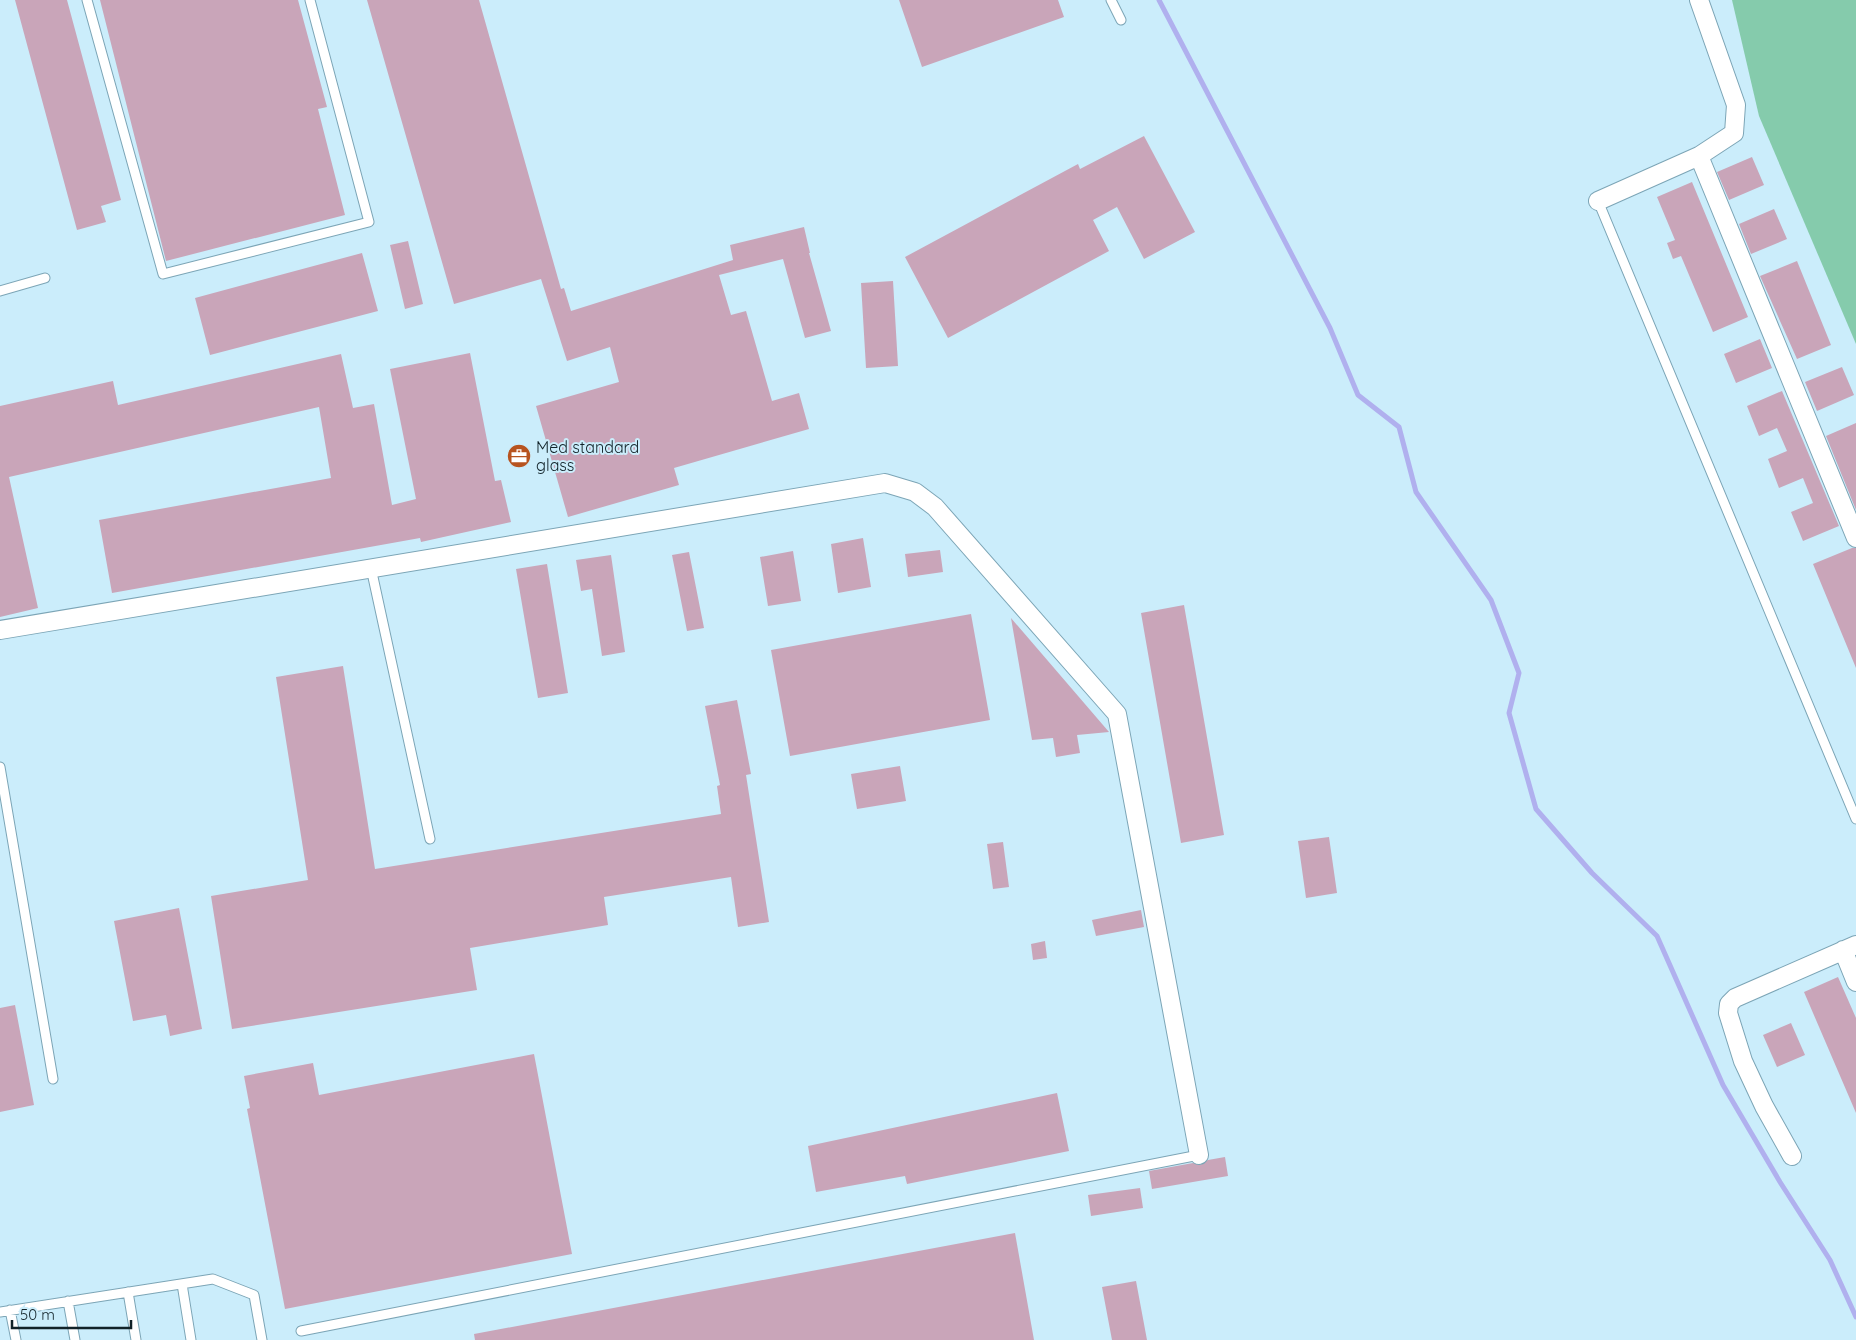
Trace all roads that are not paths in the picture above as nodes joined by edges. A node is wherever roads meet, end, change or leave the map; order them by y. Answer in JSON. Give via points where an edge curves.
{"nodes":[{"id":1,"x":87,"y":0,"type":"edge"},
{"id":2,"x":310,"y":0,"type":"edge"},
{"id":3,"x":1110,"y":0,"type":"edge"},
{"id":4,"x":1699,"y":0,"type":"edge"},
{"id":5,"x":1121,"y":20,"type":"dead end"},
{"id":6,"x":1699,"y":156,"type":"junction"},
{"id":7,"x":1598,"y":201,"type":"joint"},
{"id":8,"x":45,"y":278,"type":"dead end"},
{"id":9,"x":0,"y":291,"type":"edge"},
{"id":10,"x":1856,"y":538,"type":"edge"},
{"id":11,"x":371,"y":568,"type":"junction"},
{"id":12,"x":0,"y":630,"type":"edge"},
{"id":13,"x":0,"y":767,"type":"edge"},
{"id":14,"x":1856,"y":819,"type":"edge"},
{"id":15,"x":430,"y":839,"type":"dead end"},
{"id":16,"x":1849,"y":948,"type":"edge"},
{"id":17,"x":1856,"y":982,"type":"edge"},
{"id":18,"x":53,"y":1079,"type":"dead end"},
{"id":19,"x":1199,"y":1155,"type":"joint"},
{"id":20,"x":1792,"y":1156,"type":"dead end"},
{"id":21,"x":182,"y":1284,"type":"junction"},
{"id":22,"x":128,"y":1292,"type":"junction"},
{"id":23,"x":68,"y":1301,"type":"junction"},
{"id":24,"x":10,"y":1310,"type":"junction"},
{"id":25,"x":0,"y":1312,"type":"edge"},
{"id":26,"x":301,"y":1331,"type":"dead end"},
{"id":27,"x":16,"y":1340,"type":"edge"},
{"id":28,"x":75,"y":1340,"type":"edge"},
{"id":29,"x":136,"y":1340,"type":"edge"},
{"id":30,"x":191,"y":1340,"type":"edge"},
{"id":31,"x":262,"y":1340,"type":"edge"}],
"edges":[{"from":1,"to":2,"type":"lane","via":[[163,274],[368,222]]},
{"from":3,"to":5,"type":"lane"},
{"from":4,"to":6,"type":"street","via":[[1736,105],[1734,133]]},
{"from":6,"to":7,"type":"street"},
{"from":6,"to":10,"type":"street"},
{"from":7,"to":14,"type":"lane"},
{"from":8,"to":9,"type":"lane"},
{"from":11,"to":12,"type":"street"},
{"from":11,"to":15,"type":"lane"},
{"from":11,"to":19,"type":"street","via":[[885,483],[915,492],[935,507],[1116,714]]},
{"from":13,"to":18,"type":"lane"},
{"from":16,"to":17,"type":"street"},
{"from":16,"to":20,"type":"street","via":[[1734,998],[1729,1004],[1728,1012],[1743,1061]]},
{"from":19,"to":26,"type":"lane"},
{"from":21,"to":22,"type":"lane"},
{"from":21,"to":30,"type":"lane"},
{"from":21,"to":31,"type":"lane","via":[[213,1279],[254,1295]]},
{"from":22,"to":23,"type":"lane"},
{"from":22,"to":29,"type":"lane"},
{"from":23,"to":24,"type":"lane"},
{"from":23,"to":28,"type":"lane"},
{"from":24,"to":25,"type":"lane"},
{"from":24,"to":27,"type":"lane"}]}
